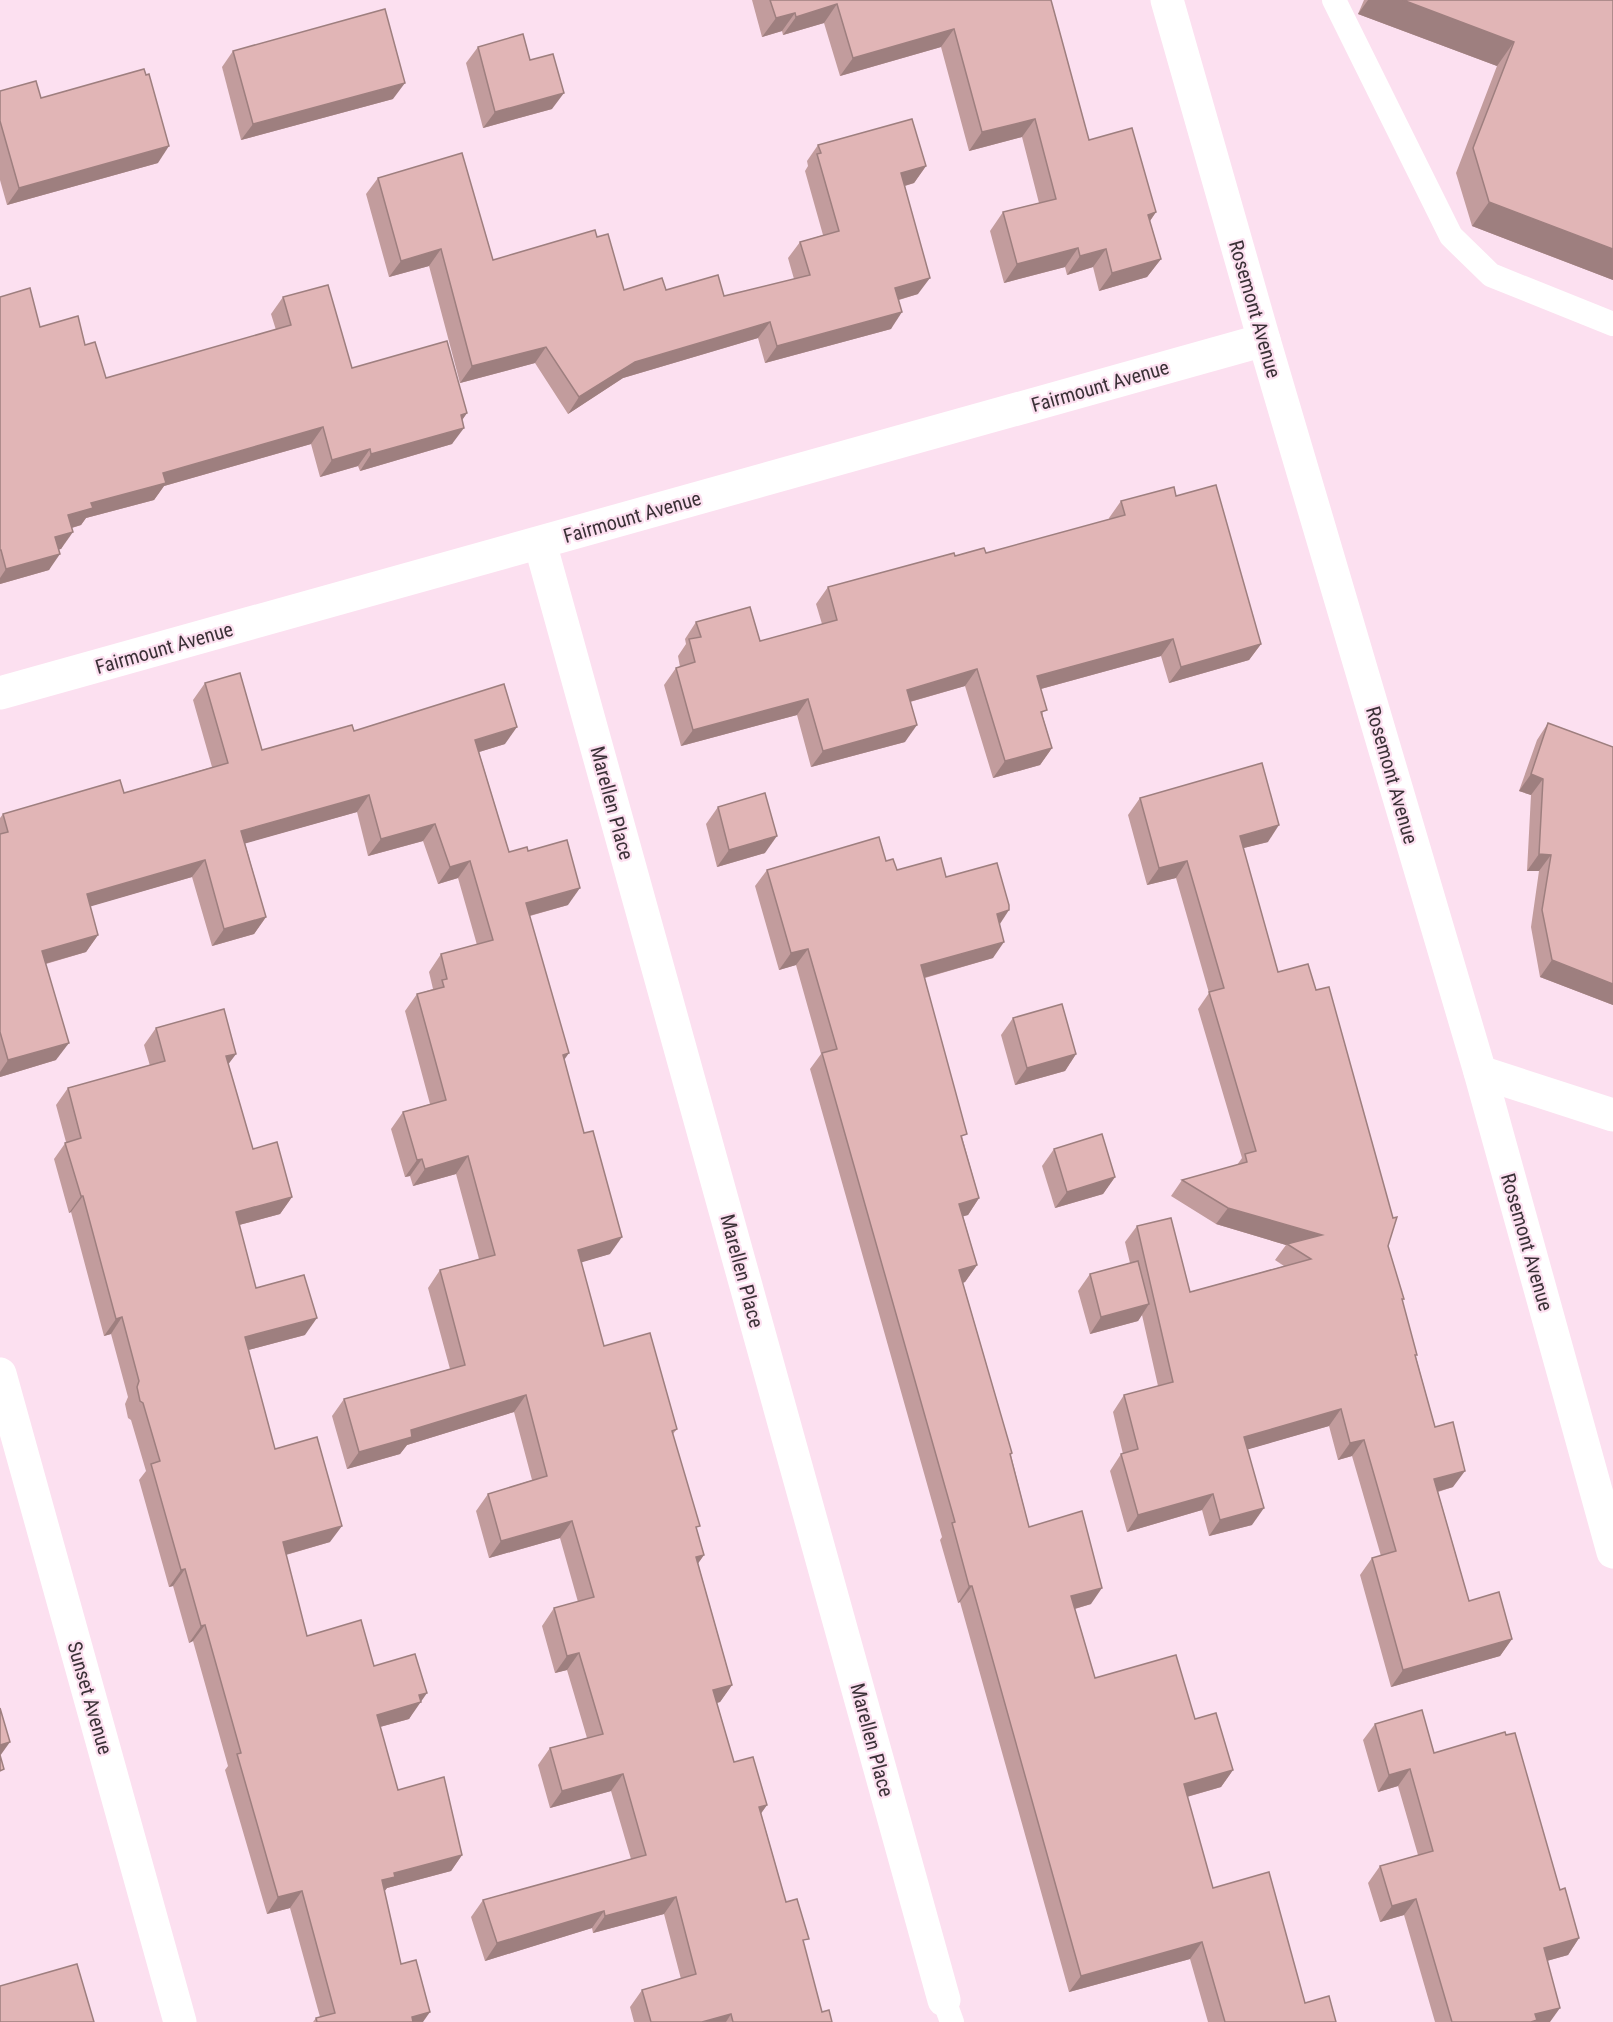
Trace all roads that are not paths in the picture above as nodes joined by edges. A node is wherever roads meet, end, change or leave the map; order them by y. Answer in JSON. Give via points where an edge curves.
{"nodes":[{"id":1,"x":1167,"y":0,"type":"edge"},
{"id":2,"x":1334,"y":0,"type":"edge"},
{"id":3,"x":1613,"y":324,"type":"edge"},
{"id":4,"x":1264,"y":340,"type":"junction"},
{"id":5,"x":540,"y":543,"type":"junction"},
{"id":6,"x":0,"y":693,"type":"edge"},
{"id":7,"x":1480,"y":1072,"type":"junction"},
{"id":8,"x":1613,"y":1115,"type":"edge"},
{"id":9,"x":0,"y":1374,"type":"edge"},
{"id":10,"x":14,"y":1479,"type":"edge"},
{"id":11,"x":1613,"y":1552,"type":"edge"},
{"id":12,"x":948,"y":2011,"type":"edge"},
{"id":13,"x":180,"y":2022,"type":"edge"}],
"edges":[{"from":1,"to":4,"type":"street","name":"Rosemont Avenue"},
{"from":2,"to":3,"type":"lane","via":[[1451,236],[1491,275]]},
{"from":4,"to":5,"type":"street","name":"Fairmount Avenue"},
{"from":4,"to":7,"type":"street","name":"Rosemont Avenue"},
{"from":5,"to":6,"type":"street","name":"Fairmount Avenue"},
{"from":5,"to":12,"type":"street","name":"Marellen Place"},
{"from":7,"to":8,"type":"street"},
{"from":7,"to":11,"type":"street","name":"Rosemont Avenue"},
{"from":9,"to":10,"type":"street","name":"Sunset Avenue"},
{"from":10,"to":13,"type":"street","name":"Sunset Avenue"}]}
